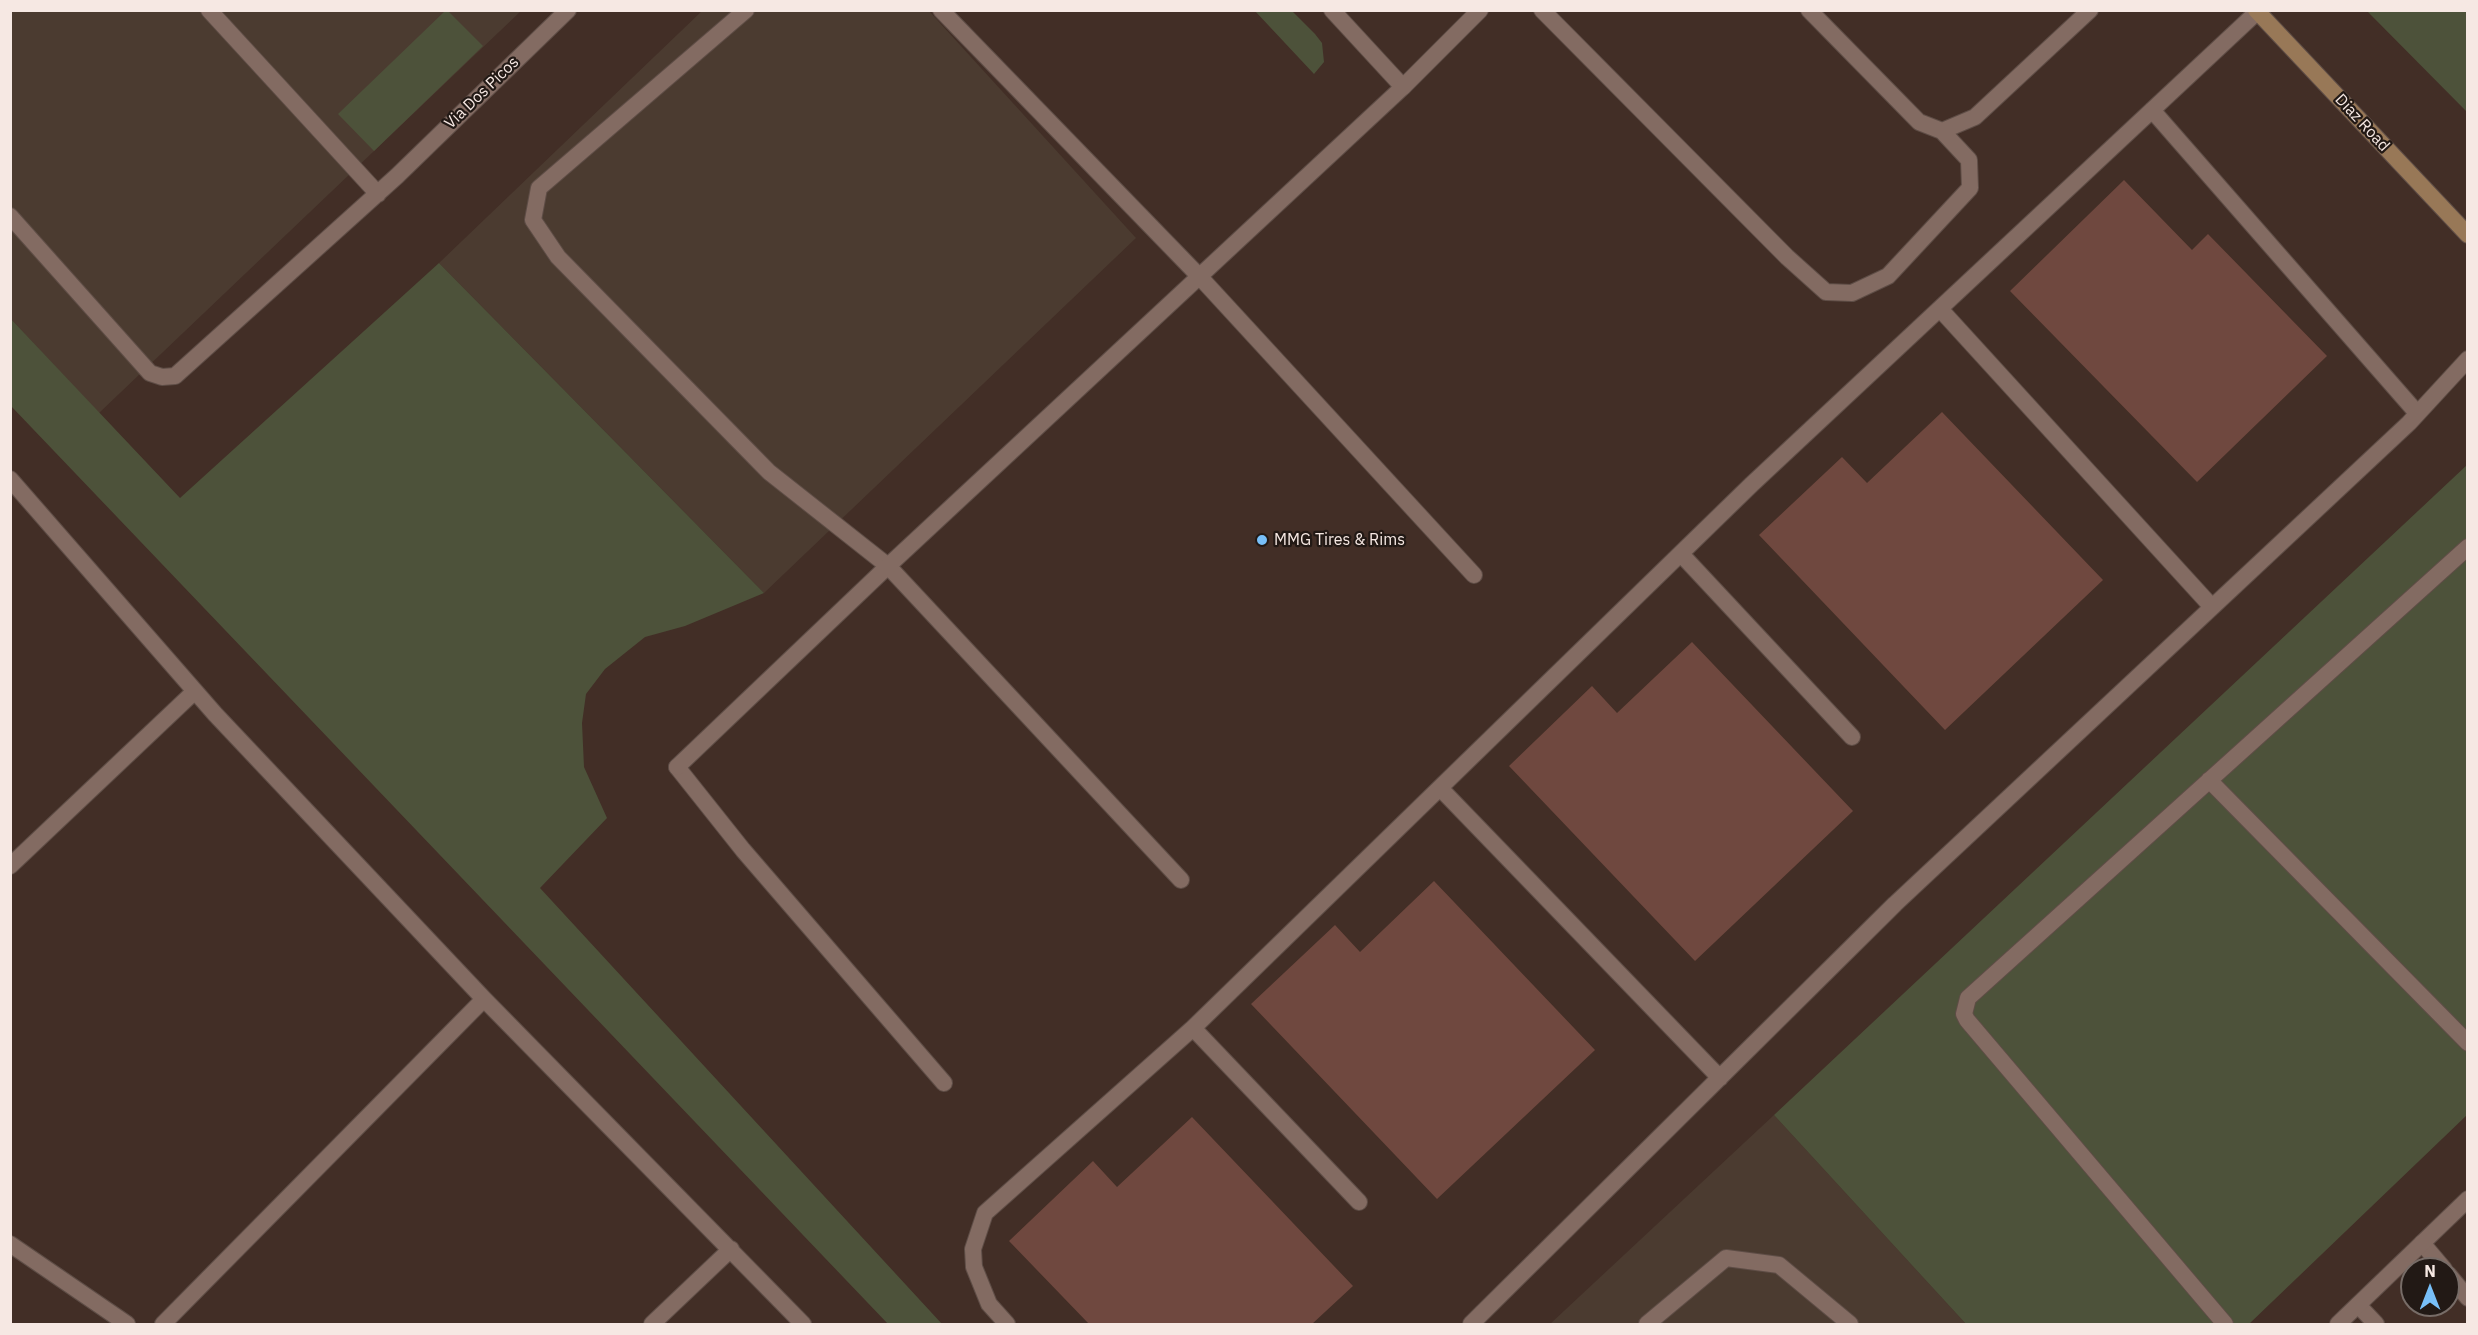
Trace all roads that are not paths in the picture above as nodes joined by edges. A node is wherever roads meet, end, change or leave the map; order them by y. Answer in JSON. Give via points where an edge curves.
{"nodes":[{"id":1,"x":209,"y":10,"type":"edge"},
{"id":2,"x":568,"y":10,"type":"edge"},
{"id":3,"x":746,"y":10,"type":"edge"},
{"id":4,"x":941,"y":10,"type":"edge"},
{"id":5,"x":1332,"y":10,"type":"edge"},
{"id":6,"x":1480,"y":10,"type":"edge"},
{"id":7,"x":1542,"y":10,"type":"edge"},
{"id":8,"x":1809,"y":10,"type":"edge"},
{"id":9,"x":2090,"y":10,"type":"edge"},
{"id":10,"x":2256,"y":11,"type":"edge"},
{"id":11,"x":1403,"y":87,"type":"junction"},
{"id":12,"x":2152,"y":110,"type":"junction"},
{"id":13,"x":1942,"y":131,"type":"junction"},
{"id":14,"x":378,"y":194,"type":"junction"},
{"id":15,"x":10,"y":216,"type":"edge"},
{"id":16,"x":2468,"y":235,"type":"edge"},
{"id":17,"x":1199,"y":276,"type":"junction"},
{"id":18,"x":1940,"y":309,"type":"junction"},
{"id":19,"x":2468,"y":359,"type":"edge"},
{"id":20,"x":2417,"y":413,"type":"junction"},
{"id":21,"x":10,"y":479,"type":"edge"},
{"id":22,"x":2468,"y":547,"type":"edge"},
{"id":23,"x":1681,"y":554,"type":"junction"},
{"id":24,"x":888,"y":566,"type":"junction"},
{"id":25,"x":1474,"y":574,"type":"dead end"},
{"id":26,"x":2212,"y":607,"type":"junction"},
{"id":27,"x":195,"y":691,"type":"junction"},
{"id":28,"x":1852,"y":737,"type":"dead end"},
{"id":29,"x":2209,"y":780,"type":"junction"},
{"id":30,"x":1440,"y":788,"type":"junction"},
{"id":31,"x":10,"y":866,"type":"edge"},
{"id":32,"x":1181,"y":880,"type":"dead end"},
{"id":33,"x":484,"y":999,"type":"junction"},
{"id":34,"x":1193,"y":1028,"type":"junction"},
{"id":35,"x":2468,"y":1043,"type":"edge"},
{"id":36,"x":1720,"y":1078,"type":"junction"},
{"id":37,"x":944,"y":1083,"type":"dead end"},
{"id":38,"x":2468,"y":1199,"type":"edge"},
{"id":39,"x":1359,"y":1202,"type":"dead end"},
{"id":40,"x":2422,"y":1243,"type":"junction"},
{"id":41,"x":10,"y":1244,"type":"edge"},
{"id":42,"x":731,"y":1249,"type":"junction"},
{"id":43,"x":2434,"y":1257,"type":"edge"},
{"id":44,"x":2358,"y":1305,"type":"junction"},
{"id":45,"x":127,"y":1324,"type":"edge"},
{"id":46,"x":163,"y":1324,"type":"edge"},
{"id":47,"x":652,"y":1324,"type":"edge"},
{"id":48,"x":803,"y":1324,"type":"edge"},
{"id":49,"x":1007,"y":1324,"type":"edge"},
{"id":50,"x":1471,"y":1324,"type":"edge"},
{"id":51,"x":1647,"y":1324,"type":"edge"},
{"id":52,"x":1850,"y":1324,"type":"edge"},
{"id":53,"x":2225,"y":1324,"type":"edge"},
{"id":54,"x":2338,"y":1324,"type":"edge"},
{"id":55,"x":2376,"y":1324,"type":"edge"}],
"edges":[{"from":1,"to":14,"type":"street"},
{"from":2,"to":14,"type":"street","name":"Via Dos Picos"},
{"from":3,"to":24,"type":"street","via":[[539,189],[533,220],[558,257],[769,472]]},
{"from":4,"to":17,"type":"street"},
{"from":5,"to":11,"type":"street"},
{"from":6,"to":11,"type":"street"},
{"from":7,"to":13,"type":"street","via":[[1826,292],[1852,293],[1888,276],[1970,189],[1969,160]]},
{"from":8,"to":13,"type":"street","via":[[1919,122]]},
{"from":9,"to":13,"type":"street","via":[[1975,117]]},
{"from":10,"to":12,"type":"street"},
{"from":10,"to":16,"type":"main road","name":"Diaz Road"},
{"from":11,"to":17,"type":"street"},
{"from":12,"to":18,"type":"street"},
{"from":12,"to":20,"type":"street"},
{"from":14,"to":15,"type":"street","name":"Via Dos Picos","via":[[174,376],[150,373]]},
{"from":17,"to":24,"type":"street"},
{"from":17,"to":25,"type":"street"},
{"from":18,"to":23,"type":"street"},
{"from":18,"to":26,"type":"street"},
{"from":19,"to":20,"type":"street"},
{"from":20,"to":26,"type":"street"},
{"from":21,"to":27,"type":"street"},
{"from":22,"to":29,"type":"street"},
{"from":23,"to":28,"type":"street"},
{"from":23,"to":30,"type":"street"},
{"from":24,"to":32,"type":"street"},
{"from":24,"to":37,"type":"street","via":[[677,767],[742,850]]},
{"from":26,"to":36,"type":"street","via":[[1895,904]]},
{"from":27,"to":31,"type":"street"},
{"from":27,"to":33,"type":"street"},
{"from":29,"to":35,"type":"street"},
{"from":29,"to":53,"type":"street","via":[[1968,998],[1964,1014]]},
{"from":30,"to":34,"type":"street"},
{"from":30,"to":36,"type":"street"},
{"from":33,"to":42,"type":"street"},
{"from":33,"to":46,"type":"street"},
{"from":34,"to":39,"type":"street"},
{"from":34,"to":49,"type":"street","via":[[985,1213],[973,1249],[974,1267],[989,1304]]},
{"from":36,"to":50,"type":"street"},
{"from":38,"to":40,"type":"street"},
{"from":40,"to":43,"type":"street"},
{"from":40,"to":44,"type":"street"},
{"from":41,"to":45,"type":"street"},
{"from":42,"to":47,"type":"street"},
{"from":42,"to":48,"type":"street"},
{"from":44,"to":54,"type":"street"},
{"from":44,"to":55,"type":"street"},
{"from":51,"to":52,"type":"street","via":[[1726,1258],[1779,1265]]}]}
